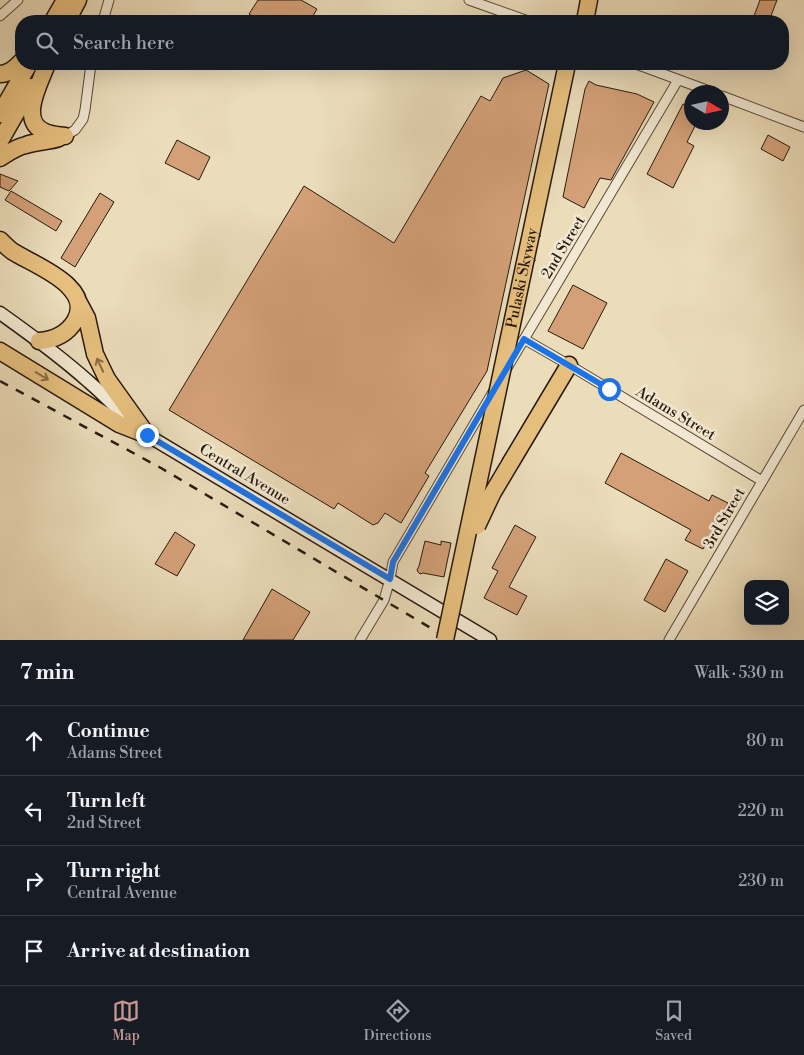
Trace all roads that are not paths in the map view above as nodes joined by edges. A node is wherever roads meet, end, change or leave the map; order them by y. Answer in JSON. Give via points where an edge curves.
{"nodes":[{"id":1,"x":18,"y":0,"type":"edge"},
{"id":2,"x":65,"y":0,"type":"edge"},
{"id":3,"x":78,"y":0,"type":"edge"},
{"id":4,"x":109,"y":0,"type":"edge"},
{"id":5,"x":469,"y":0,"type":"edge"},
{"id":6,"x":580,"y":0,"type":"edge"},
{"id":7,"x":589,"y":0,"type":"edge"},
{"id":8,"x":56,"y":15,"type":"edge"},
{"id":9,"x":70,"y":15,"type":"edge"},
{"id":10,"x":104,"y":15,"type":"edge"},
{"id":11,"x":511,"y":15,"type":"edge"},
{"id":12,"x":577,"y":15,"type":"edge"},
{"id":13,"x":585,"y":15,"type":"edge"},
{"id":14,"x":0,"y":16,"type":"edge"},
{"id":15,"x":15,"y":68,"type":"edge"},
{"id":16,"x":26,"y":70,"type":"edge"},
{"id":17,"x":41,"y":70,"type":"edge"},
{"id":18,"x":43,"y":70,"type":"edge"},
{"id":19,"x":90,"y":70,"type":"edge"},
{"id":20,"x":566,"y":70,"type":"edge"},
{"id":21,"x":575,"y":70,"type":"edge"},
{"id":22,"x":652,"y":70,"type":"edge"},
{"id":23,"x":0,"y":74,"type":"edge"},
{"id":24,"x":678,"y":80,"type":"junction"},
{"id":25,"x":692,"y":85,"type":"edge"},
{"id":26,"x":729,"y":99,"type":"edge"},
{"id":27,"x":0,"y":114,"type":"edge"},
{"id":28,"x":804,"y":127,"type":"edge"},
{"id":29,"x":65,"y":136,"type":"junction"},
{"id":30,"x":0,"y":141,"type":"edge"},
{"id":31,"x":0,"y":158,"type":"edge"},
{"id":32,"x":4,"y":246,"type":"edge"},
{"id":33,"x":78,"y":301,"type":"junction"},
{"id":34,"x":0,"y":313,"type":"edge"},
{"id":35,"x":524,"y":339,"type":"junction"},
{"id":36,"x":39,"y":341,"type":"junction"},
{"id":37,"x":0,"y":351,"type":"edge"},
{"id":38,"x":569,"y":365,"type":"junction"},
{"id":39,"x":804,"y":410,"type":"edge"},
{"id":40,"x":147,"y":435,"type":"junction"},
{"id":41,"x":762,"y":481,"type":"junction"},
{"id":42,"x":390,"y":579,"type":"junction"},
{"id":43,"x":360,"y":640,"type":"edge"},
{"id":44,"x":446,"y":640,"type":"edge"},
{"id":45,"x":450,"y":640,"type":"edge"},
{"id":46,"x":455,"y":640,"type":"edge"},
{"id":47,"x":490,"y":640,"type":"edge"},
{"id":48,"x":669,"y":640,"type":"edge"}],
"edges":[{"from":1,"to":14,"type":"street"},
{"from":2,"to":8,"type":"highway"},
{"from":3,"to":9,"type":"highway"},
{"from":4,"to":10,"type":"street"},
{"from":5,"to":11,"type":"street"},
{"from":6,"to":12,"type":"highway"},
{"from":7,"to":13,"type":"highway"},
{"from":15,"to":23,"type":"highway"},
{"from":16,"to":27,"type":"highway"},
{"from":17,"to":30,"type":"highway"},
{"from":18,"to":29,"type":"highway","via":[[32,118],[42,131]]},
{"from":19,"to":29,"type":"street","via":[[83,120]]},
{"from":20,"to":44,"type":"highway","name":"Pulaski Skyway","bridge":true},
{"from":21,"to":46,"type":"highway","name":"Pulaski Skyway","bridge":true},
{"from":22,"to":24,"type":"street"},
{"from":24,"to":25,"type":"street"},
{"from":24,"to":35,"type":"street","name":"2nd Street"},
{"from":26,"to":28,"type":"street"},
{"from":29,"to":31,"type":"highway","via":[[26,144]]},
{"from":32,"to":33,"type":"highway","via":[[65,282]]},
{"from":33,"to":36,"type":"highway","via":[[78,315],[67,331],[58,337]]},
{"from":40,"to":33,"type":"highway","one_way":true,"via":[[107,379],[95,354],[87,318]]},
{"from":34,"to":36,"type":"main road","name":"Central Avenue"},
{"from":35,"to":38,"type":"street","name":"Adams Street"},
{"from":35,"to":42,"type":"street","name":"2nd Street","via":[[393,562]]},
{"from":36,"to":40,"type":"main road","name":"Central Avenue"},
{"from":37,"to":40,"type":"highway","one_way":true,"via":[[119,424]]},
{"from":38,"to":41,"type":"street","name":"Adams Street"},
{"from":38,"to":45,"type":"highway","bridge":true,"via":[[492,494],[475,529]]},
{"from":39,"to":41,"type":"street","name":"3rd Street"},
{"from":40,"to":42,"type":"main road","name":"Central Avenue"},
{"from":41,"to":48,"type":"street","name":"3rd Street"},
{"from":42,"to":43,"type":"street","name":"2nd Street","via":[[384,600]]},
{"from":42,"to":47,"type":"main road","name":"Central Avenue"}]}
